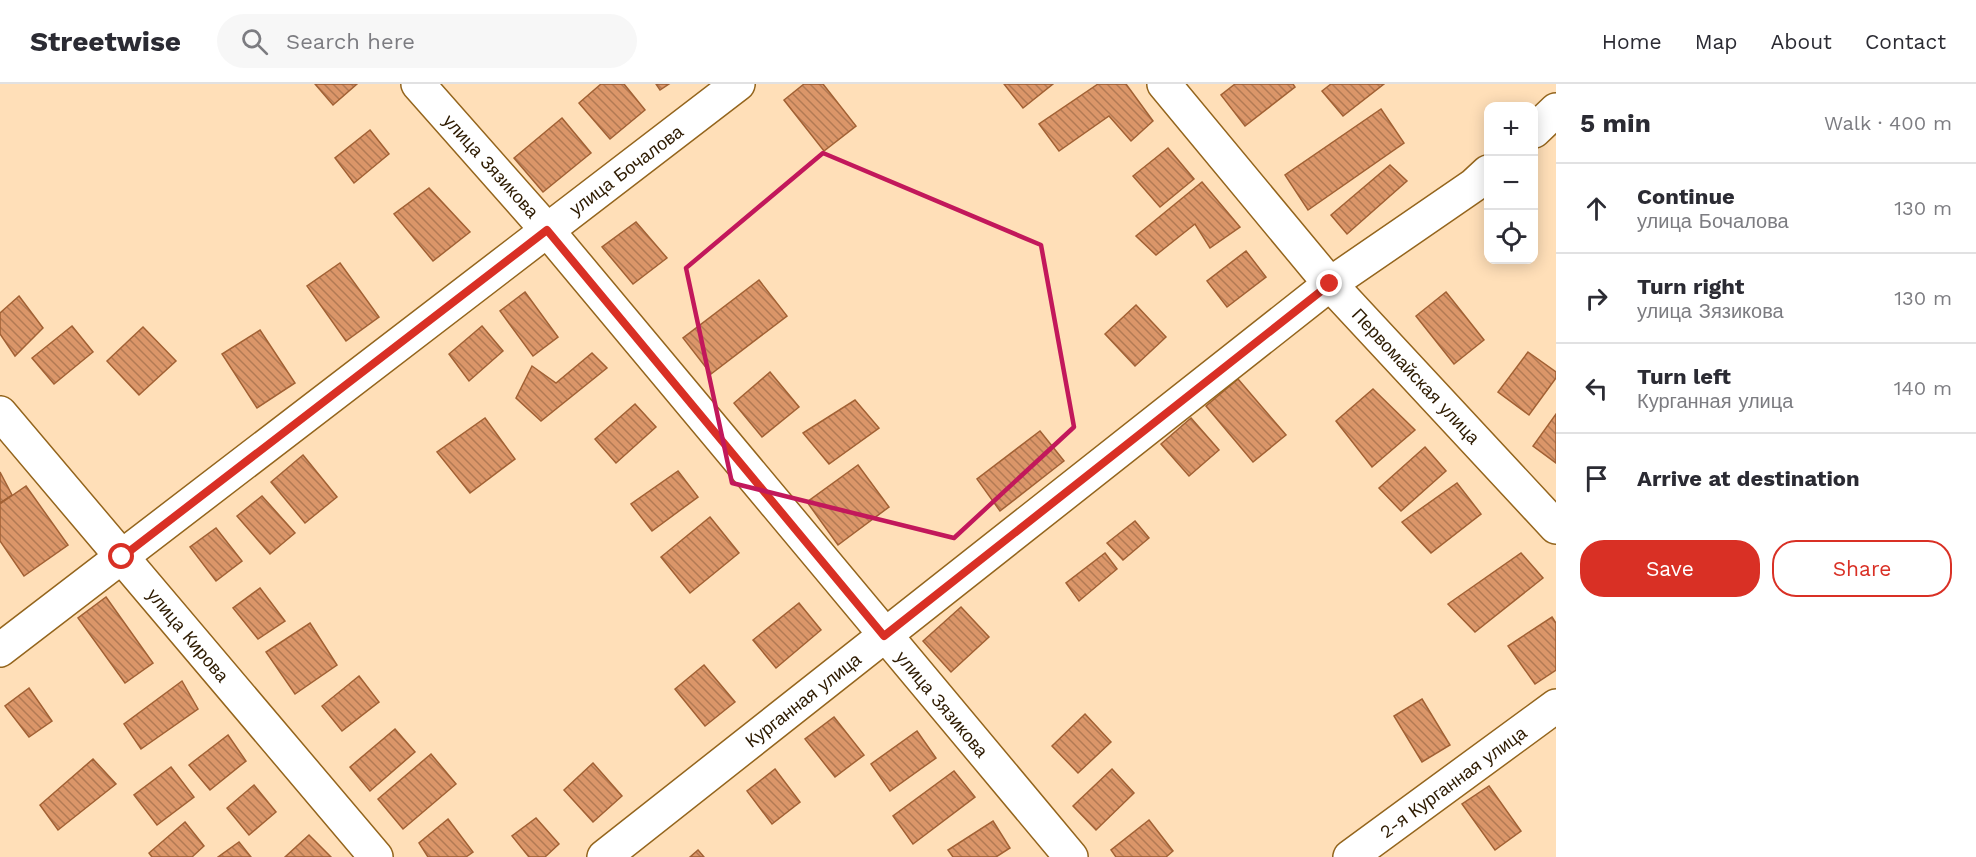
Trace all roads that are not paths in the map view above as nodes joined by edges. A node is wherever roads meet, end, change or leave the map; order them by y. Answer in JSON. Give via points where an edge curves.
{"nodes":[{"id":1,"x":418,"y":84,"type":"edge"},
{"id":2,"x":738,"y":84,"type":"edge"},
{"id":3,"x":1164,"y":84,"type":"edge"},
{"id":4,"x":1556,"y":110,"type":"edge"},
{"id":5,"x":1538,"y":126,"type":"edge"},
{"id":6,"x":1484,"y":176,"type":"edge"},
{"id":7,"x":547,"y":230,"type":"junction"},
{"id":8,"x":1330,"y":284,"type":"junction"},
{"id":9,"x":0,"y":413,"type":"edge"},
{"id":10,"x":1556,"y":527,"type":"edge"},
{"id":11,"x":122,"y":557,"type":"junction"},
{"id":12,"x":884,"y":636,"type":"junction"},
{"id":13,"x":0,"y":650,"type":"edge"},
{"id":14,"x":1556,"y":706,"type":"edge"},
{"id":15,"x":376,"y":857,"type":"edge"},
{"id":16,"x":604,"y":857,"type":"edge"},
{"id":17,"x":1071,"y":857,"type":"edge"},
{"id":18,"x":1350,"y":857,"type":"edge"}],
"edges":[{"from":1,"to":7,"type":"street","name":"улица Зязикова"},
{"from":2,"to":7,"type":"street","name":"улица Бочалова"},
{"from":3,"to":8,"type":"street","name":"Первомайская улица"},
{"from":4,"to":5,"type":"street"},
{"from":6,"to":8,"type":"street","name":"Курганная улица"},
{"from":7,"to":11,"type":"street","name":"улица Бочалова"},
{"from":7,"to":12,"type":"street","name":"улица Зязикова"},
{"from":8,"to":10,"type":"street","name":"Первомайская улица"},
{"from":8,"to":12,"type":"street","name":"Курганная улица"},
{"from":9,"to":11,"type":"street","name":"улица Кирова"},
{"from":11,"to":13,"type":"street","name":"улица Бочалова"},
{"from":11,"to":15,"type":"street","name":"улица Кирова"},
{"from":12,"to":16,"type":"street","name":"Курганная улица"},
{"from":12,"to":17,"type":"street","name":"улица Зязикова"},
{"from":14,"to":18,"type":"street","name":"2-я Курганная улица"}]}
